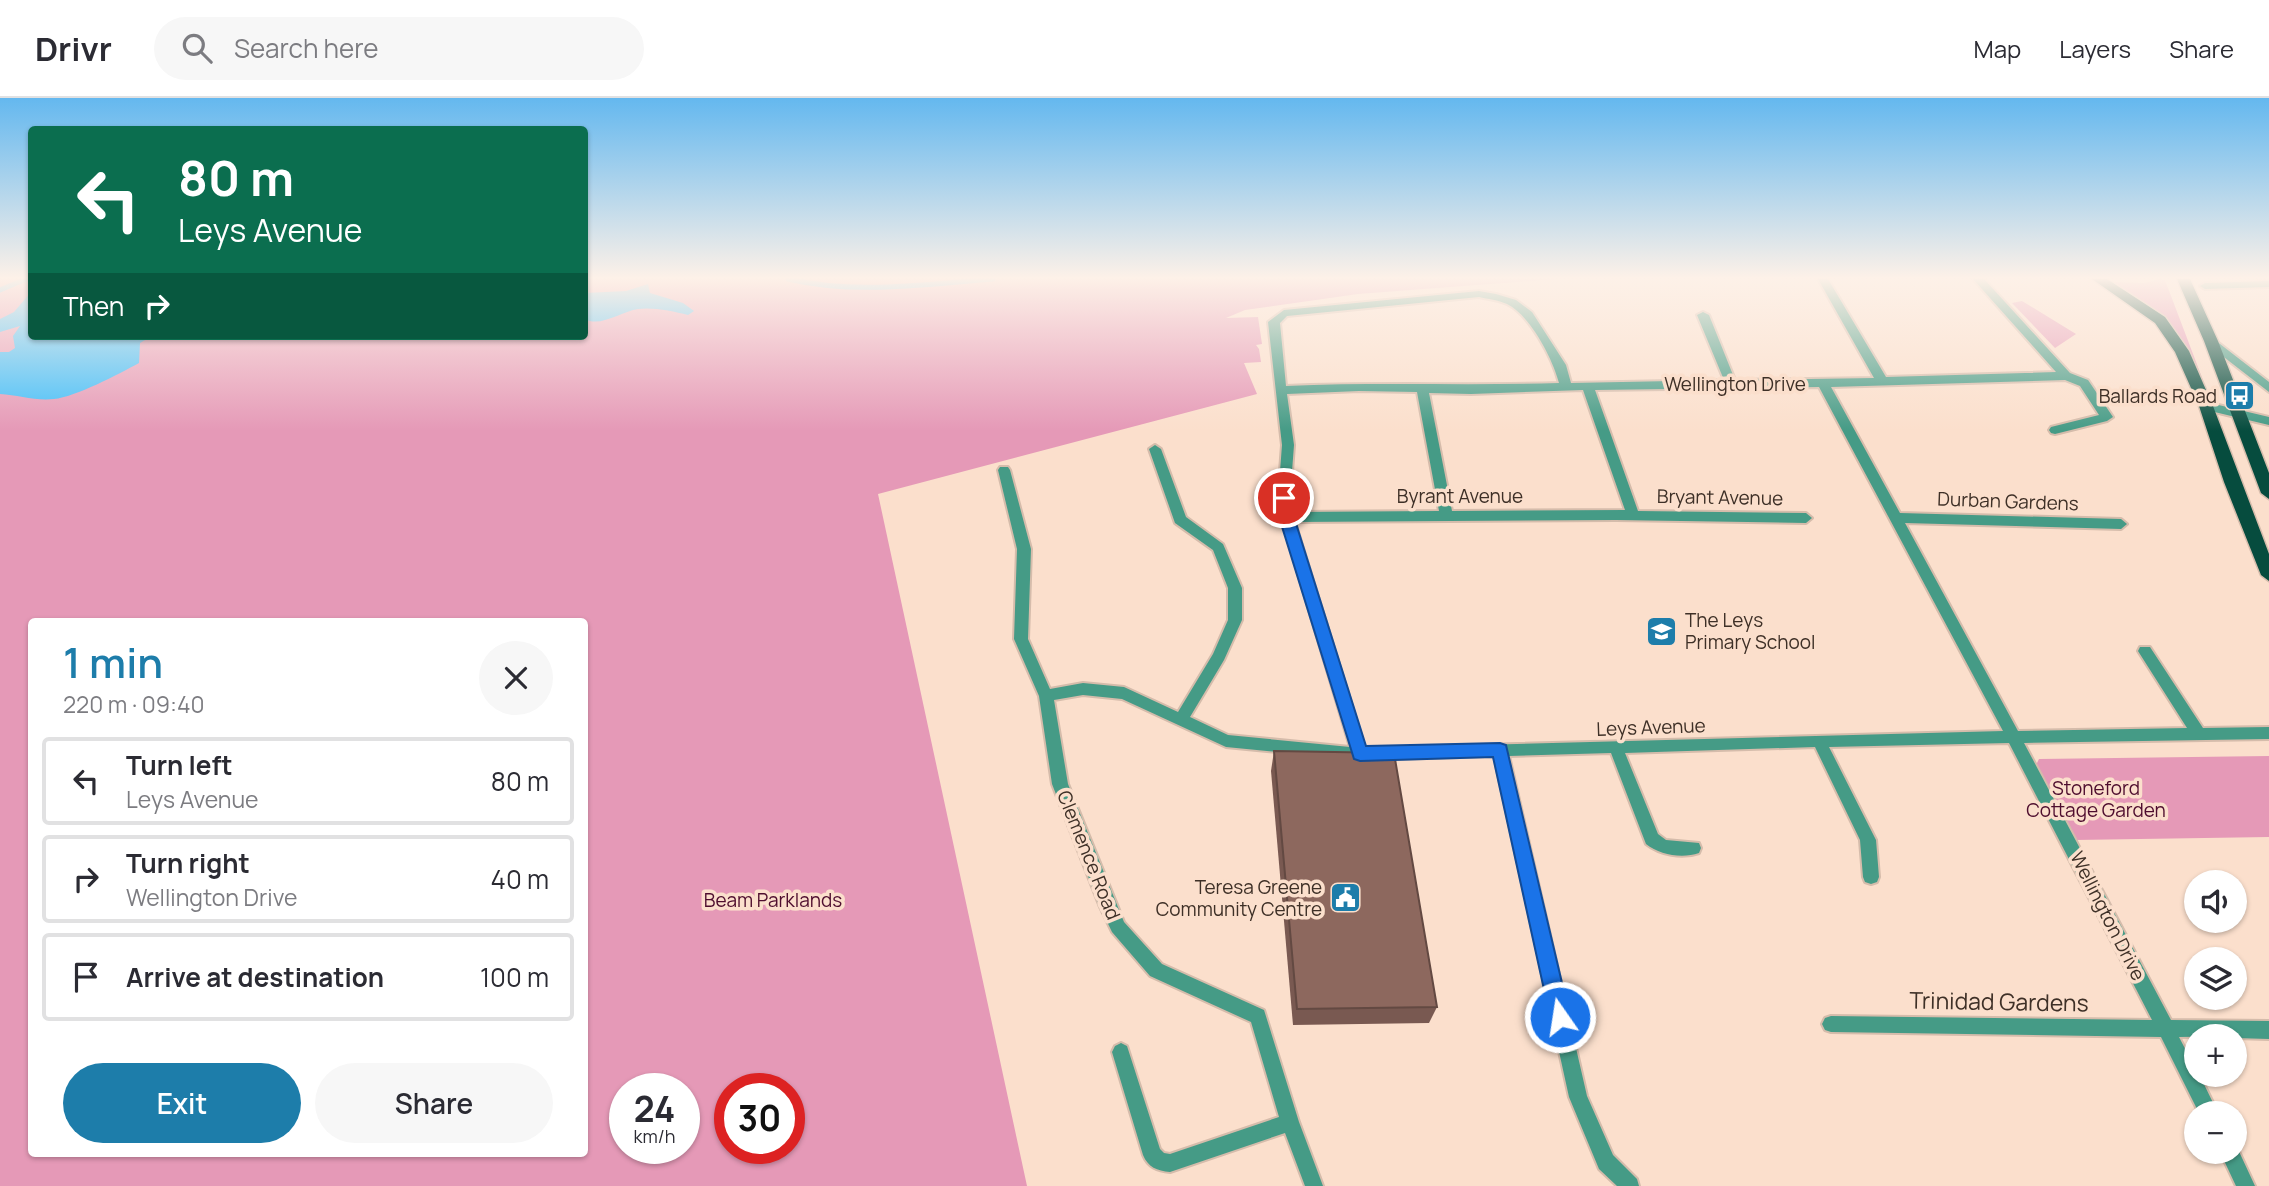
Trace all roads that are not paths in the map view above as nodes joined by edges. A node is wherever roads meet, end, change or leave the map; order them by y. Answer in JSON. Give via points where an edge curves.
{"nodes":[{"id":1,"x":1275,"y":330,"type":"edge"},
{"id":2,"x":1538,"y":330,"type":"edge"},
{"id":3,"x":1709,"y":330,"type":"edge"},
{"id":4,"x":1852,"y":330,"type":"edge"},
{"id":5,"x":2024,"y":330,"type":"edge"},
{"id":6,"x":2169,"y":330,"type":"edge"},
{"id":7,"x":2206,"y":330,"type":"edge"},
{"id":8,"x":2211,"y":341,"type":"junction"},
{"id":9,"x":2066,"y":376,"type":"junction"},
{"id":10,"x":1731,"y":383,"type":"junction"},
{"id":11,"x":1823,"y":383,"type":"junction"},
{"id":12,"x":1883,"y":383,"type":"junction"},
{"id":13,"x":1566,"y":387,"type":"junction"},
{"id":14,"x":1588,"y":387,"type":"junction"},
{"id":15,"x":1422,"y":388,"type":"junction"},
{"id":16,"x":2269,"y":388,"type":"edge"},
{"id":17,"x":1281,"y":390,"type":"junction"},
{"id":18,"x":2206,"y":406,"type":"junction"},
{"id":19,"x":2238,"y":415,"type":"junction"},
{"id":20,"x":2269,"y":421,"type":"edge"},
{"id":21,"x":2055,"y":430,"type":"dead end"},
{"id":22,"x":1155,"y":449,"type":"dead end"},
{"id":23,"x":1004,"y":470,"type":"dead end"},
{"id":24,"x":2269,"y":493,"type":"edge"},
{"id":25,"x":1633,"y":515,"type":"junction"},
{"id":26,"x":1446,"y":516,"type":"junction"},
{"id":27,"x":1286,"y":517,"type":"junction"},
{"id":28,"x":1895,"y":517,"type":"junction"},
{"id":29,"x":1806,"y":518,"type":"dead end"},
{"id":30,"x":2121,"y":524,"type":"dead end"},
{"id":31,"x":2269,"y":575,"type":"edge"},
{"id":32,"x":2145,"y":651,"type":"dead end"},
{"id":33,"x":1046,"y":696,"type":"junction"},
{"id":34,"x":1182,"y":718,"type":"junction"},
{"id":35,"x":2269,"y":733,"type":"edge"},
{"id":36,"x":2199,"y":734,"type":"junction"},
{"id":37,"x":2015,"y":738,"type":"junction"},
{"id":38,"x":1819,"y":741,"type":"junction"},
{"id":39,"x":1616,"y":748,"type":"junction"},
{"id":40,"x":1500,"y":750,"type":"junction"},
{"id":41,"x":1360,"y":754,"type":"junction"},
{"id":42,"x":1693,"y":848,"type":"dead end"},
{"id":43,"x":1871,"y":877,"type":"dead end"},
{"id":44,"x":1831,"y":1024,"type":"dead end"},
{"id":45,"x":2166,"y":1030,"type":"junction"},
{"id":46,"x":2269,"y":1030,"type":"edge"},
{"id":47,"x":1121,"y":1052,"type":"dead end"},
{"id":48,"x":2203,"y":1101,"type":"edge"},
{"id":49,"x":1290,"y":1122,"type":"junction"},
{"id":50,"x":2235,"y":1164,"type":"edge"},
{"id":51,"x":1314,"y":1186,"type":"edge"},
{"id":52,"x":1630,"y":1186,"type":"edge"},
{"id":53,"x":2246,"y":1186,"type":"edge"}],
"edges":[{"from":1,"to":17,"type":"street"},
{"from":2,"to":13,"type":"street","via":[[1560,365]]},
{"from":3,"to":10,"type":"street"},
{"from":4,"to":12,"type":"street"},
{"from":5,"to":9,"type":"street"},
{"from":6,"to":18,"type":"main road"},
{"from":7,"to":8,"type":"main road"},
{"from":8,"to":16,"type":"street"},
{"from":8,"to":19,"type":"main road"},
{"from":9,"to":12,"type":"street"},
{"from":9,"to":21,"type":"street","via":[[2084,383],[2107,416]]},
{"from":10,"to":11,"type":"street","name":"Wellington Drive"},
{"from":10,"to":14,"type":"street","name":"Wellington Drive"},
{"from":11,"to":12,"type":"street"},
{"from":11,"to":28,"type":"street","name":"Wellington Drive"},
{"from":13,"to":14,"type":"street","name":"Wellington Drive"},
{"from":13,"to":15,"type":"street","name":"Wellington Drive"},
{"from":14,"to":25,"type":"street"},
{"from":15,"to":17,"type":"street","name":"Wellington Drive"},
{"from":15,"to":26,"type":"street"},
{"from":17,"to":27,"type":"street","via":[[1288,444]]},
{"from":18,"to":19,"type":"street"},
{"from":18,"to":31,"type":"main road"},
{"from":19,"to":20,"type":"street"},
{"from":19,"to":24,"type":"main road"},
{"from":22,"to":34,"type":"street","via":[[1180,520],[1218,547],[1235,588],[1235,620]]},
{"from":23,"to":33,"type":"street","name":"Clemence Road","via":[[1024,549],[1021,639]]},
{"from":25,"to":26,"type":"street","name":"Byrant Avenue"},
{"from":25,"to":29,"type":"street","name":"Bryant Avenue"},
{"from":26,"to":27,"type":"street","name":"Byrant Avenue"},
{"from":27,"to":41,"type":"street"},
{"from":28,"to":30,"type":"street","name":"Durban Gardens"},
{"from":28,"to":37,"type":"street","name":"Wellington Drive"},
{"from":32,"to":36,"type":"street"},
{"from":33,"to":34,"type":"street","name":"Leys Avenue","via":[[1083,689],[1124,692]]},
{"from":33,"to":49,"type":"street","name":"Clemence Road","via":[[1060,784],[1118,927],[1156,970],[1258,1016]]},
{"from":34,"to":41,"type":"street","name":"Leys Avenue","via":[[1226,741]]},
{"from":35,"to":36,"type":"street","name":"Leys Avenue"},
{"from":36,"to":37,"type":"street","name":"Leys Avenue"},
{"from":37,"to":38,"type":"street","name":"Leys Avenue"},
{"from":37,"to":45,"type":"street","name":"Wellington Drive"},
{"from":38,"to":39,"type":"street","name":"Leys Avenue"},
{"from":38,"to":43,"type":"street","via":[[1868,840]]},
{"from":39,"to":40,"type":"street","name":"Leys Avenue"},
{"from":39,"to":42,"type":"street","via":[[1652,839],[1658,845]]},
{"from":40,"to":41,"type":"street","name":"Leys Avenue"},
{"from":40,"to":52,"type":"street","via":[[1578,1097],[1606,1162]]},
{"from":44,"to":45,"type":"street","name":"Trinidad Gardens"},
{"from":45,"to":46,"type":"street","name":"Trinidad Gardens"},
{"from":45,"to":48,"type":"street","name":"Wellington Drive"},
{"from":47,"to":49,"type":"street","via":[[1152,1155],[1160,1162],[1170,1163]]},
{"from":49,"to":51,"type":"street","name":"Clemence Road"},
{"from":50,"to":53,"type":"street"}]}
